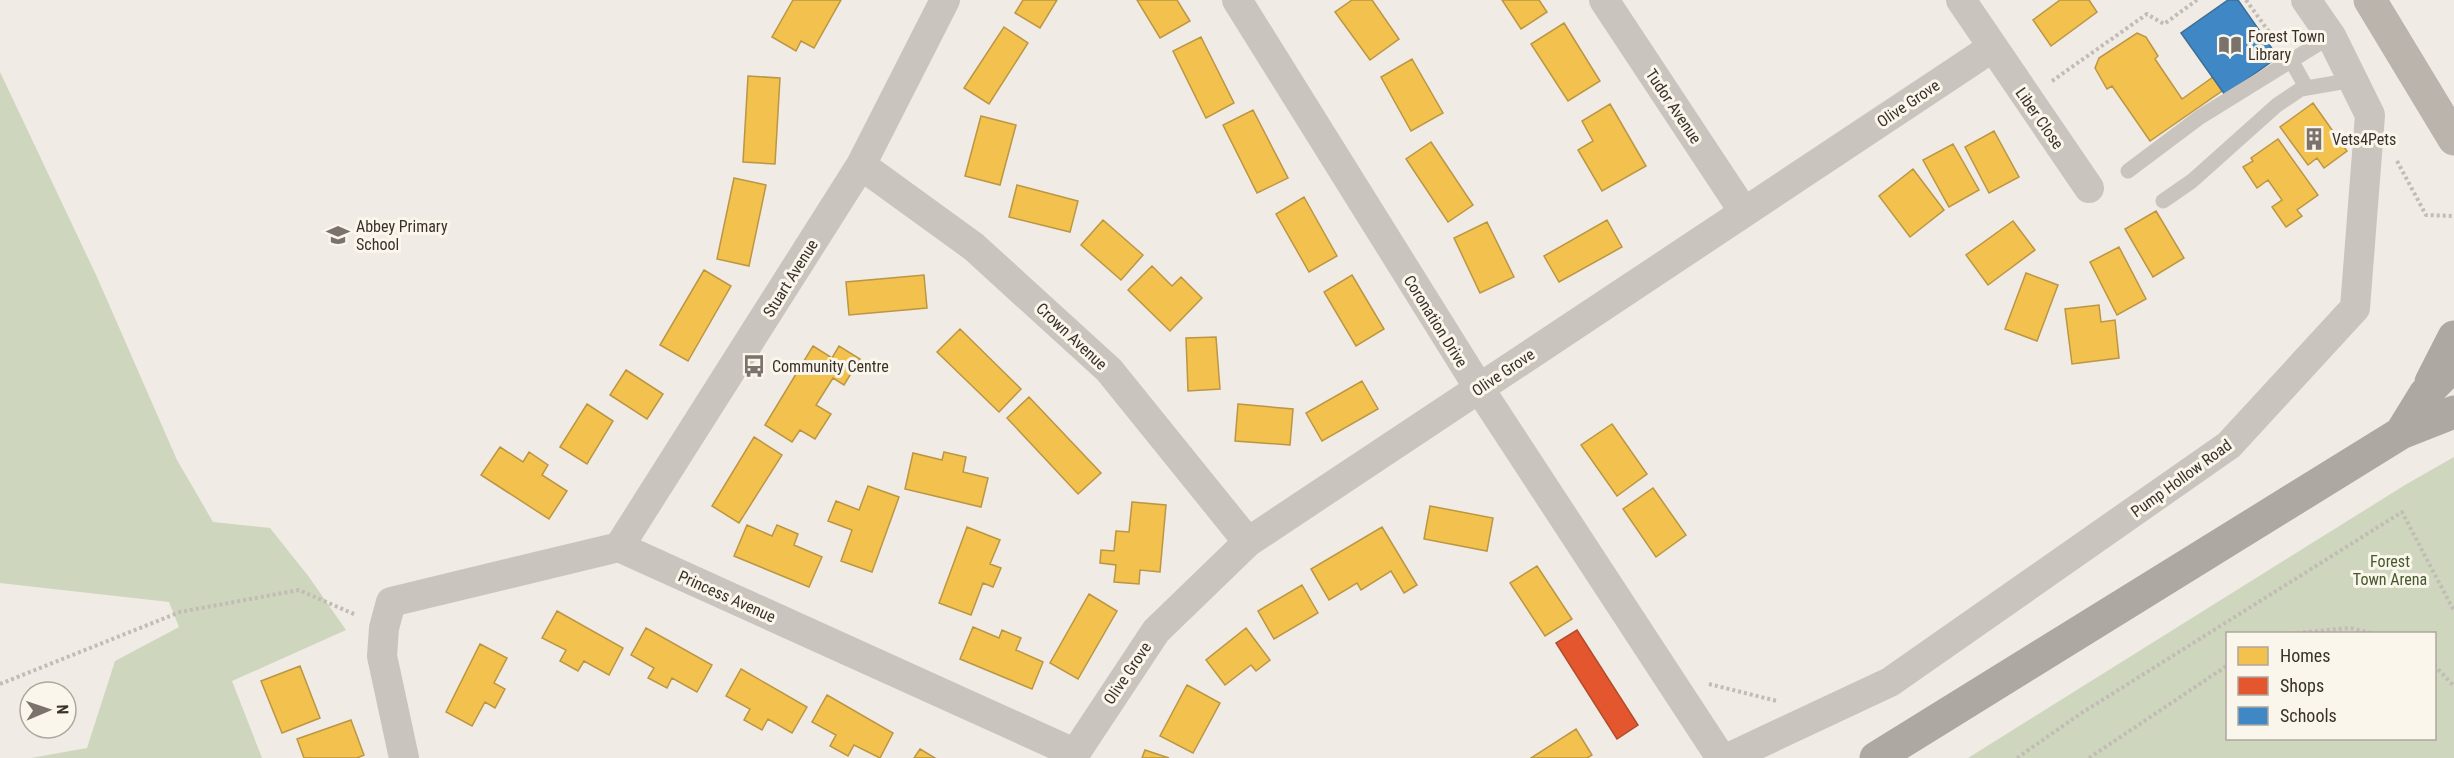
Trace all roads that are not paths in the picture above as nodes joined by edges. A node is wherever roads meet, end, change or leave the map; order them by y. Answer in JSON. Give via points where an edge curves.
{"nodes":[{"id":1,"x":945,"y":0,"type":"edge"},
{"id":2,"x":1237,"y":0,"type":"edge"},
{"id":3,"x":1604,"y":0,"type":"edge"},
{"id":4,"x":1961,"y":0,"type":"edge"},
{"id":5,"x":2306,"y":0,"type":"edge"},
{"id":6,"x":2370,"y":0,"type":"edge"},
{"id":7,"x":2331,"y":36,"type":"junction"},
{"id":8,"x":1993,"y":47,"type":"junction"},
{"id":9,"x":2291,"y":60,"type":"junction"},
{"id":10,"x":2353,"y":80,"type":"junction"},
{"id":11,"x":2306,"y":87,"type":"junction"},
{"id":12,"x":2454,"y":139,"type":"edge"},
{"id":13,"x":861,"y":165,"type":"junction"},
{"id":14,"x":2128,"y":171,"type":"dead end"},
{"id":15,"x":2089,"y":188,"type":"dead end"},
{"id":16,"x":2163,"y":201,"type":"dead end"},
{"id":17,"x":1744,"y":212,"type":"junction"},
{"id":18,"x":2454,"y":337,"type":"edge"},
{"id":19,"x":2454,"y":365,"type":"edge"},
{"id":20,"x":1479,"y":388,"type":"junction"},
{"id":21,"x":2440,"y":388,"type":"edge"},
{"id":22,"x":2454,"y":412,"type":"edge"},
{"id":23,"x":2401,"y":433,"type":"junction"},
{"id":24,"x":1248,"y":542,"type":"junction"},
{"id":25,"x":619,"y":547,"type":"junction"},
{"id":26,"x":1073,"y":755,"type":"edge"},
{"id":27,"x":404,"y":758,"type":"edge"},
{"id":28,"x":1721,"y":758,"type":"edge"},
{"id":29,"x":1728,"y":758,"type":"edge"},
{"id":30,"x":1876,"y":758,"type":"edge"}],
"edges":[{"from":1,"to":13,"type":"street","name":"Stuart Avenue"},
{"from":2,"to":20,"type":"street","name":"Coronation Drive"},
{"from":3,"to":17,"type":"street","name":"Tudor Avenue"},
{"from":4,"to":8,"type":"street","name":"Liber Close"},
{"from":5,"to":7,"type":"street","name":"Pump Hollow Road"},
{"from":6,"to":12,"type":"main road"},
{"from":7,"to":9,"type":"lane"},
{"from":7,"to":10,"type":"street","name":"Pump Hollow Road"},
{"from":8,"to":15,"type":"street","name":"Liber Close"},
{"from":8,"to":17,"type":"street","name":"Olive Grove"},
{"from":9,"to":11,"type":"lane"},
{"from":9,"to":14,"type":"lane","via":[[2200,117]]},
{"from":10,"to":11,"type":"lane"},
{"from":10,"to":29,"type":"street","name":"Pump Hollow Road","via":[[2370,115],[2355,308],[2229,445],[1890,682]]},
{"from":11,"to":16,"type":"lane","via":[[2277,105],[2192,181]]},
{"from":13,"to":24,"type":"street","name":"Crown Avenue","via":[[974,247],[1109,370]]},
{"from":13,"to":25,"type":"street","name":"Stuart Avenue"},
{"from":17,"to":20,"type":"street","name":"Olive Grove"},
{"from":18,"to":21,"type":"main road"},
{"from":19,"to":21,"type":"main road"},
{"from":20,"to":24,"type":"street","name":"Olive Grove"},
{"from":20,"to":28,"type":"street","name":"Coronation Drive"},
{"from":21,"to":23,"type":"main road"},
{"from":22,"to":23,"type":"main road"},
{"from":23,"to":30,"type":"main road"},
{"from":24,"to":26,"type":"street","name":"Olive Grove","via":[[1156,631]]},
{"from":25,"to":26,"type":"street","name":"Princess Avenue"},
{"from":25,"to":27,"type":"street","via":[[391,603],[382,656]]}]}
